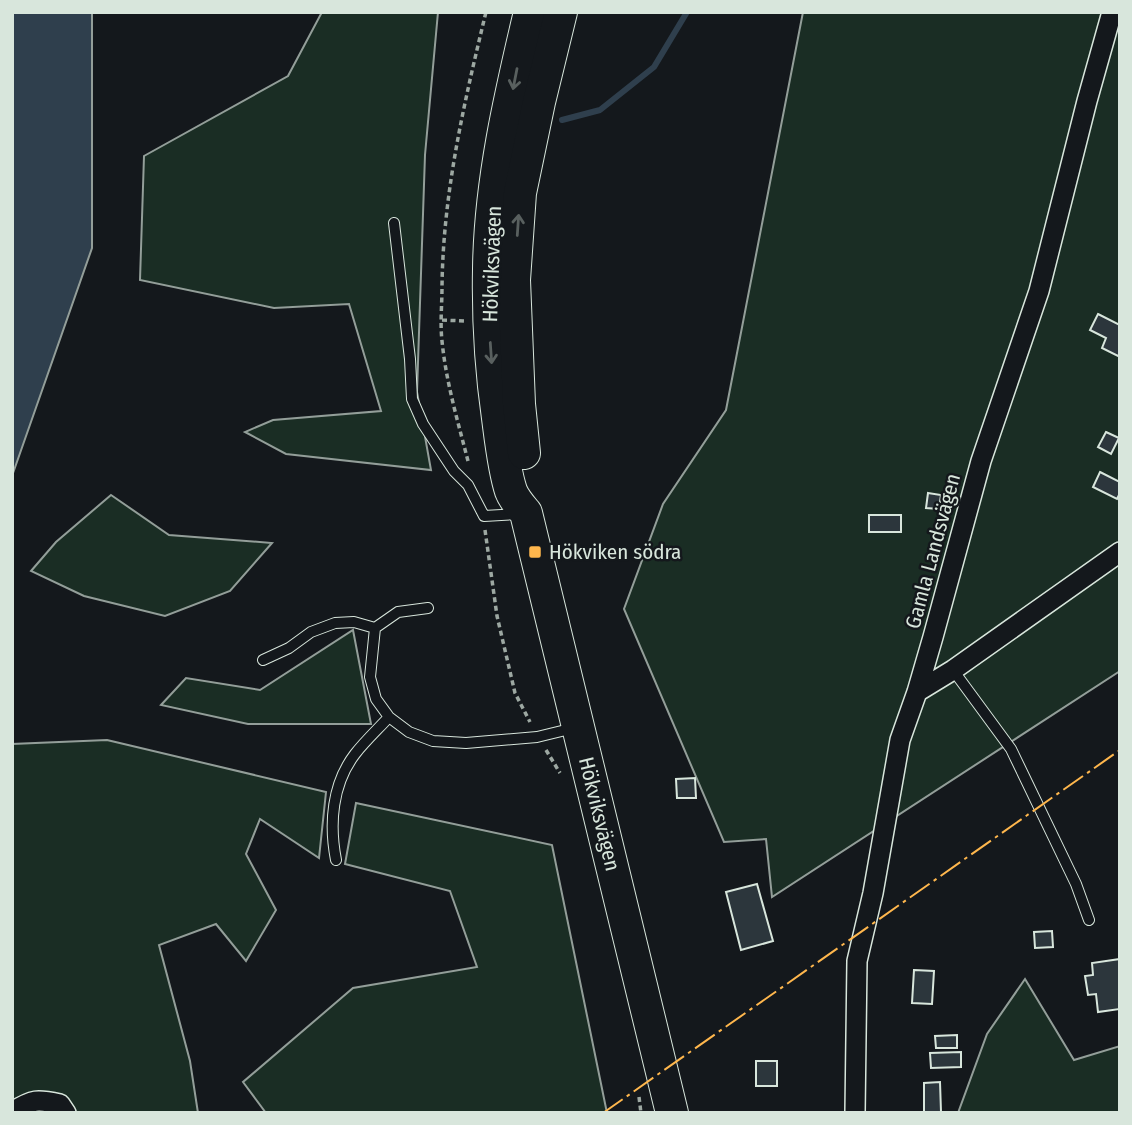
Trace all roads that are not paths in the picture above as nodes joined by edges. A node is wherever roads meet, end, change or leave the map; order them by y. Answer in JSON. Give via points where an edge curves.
{"nodes":[{"id":1,"x":530,"y":12,"type":"edge"},
{"id":2,"x":561,"y":12,"type":"edge"},
{"id":3,"x":1112,"y":12,"type":"edge"},
{"id":4,"x":394,"y":223,"type":"dead end"},
{"id":5,"x":526,"y":513,"type":"junction"},
{"id":6,"x":1120,"y":552,"type":"edge"},
{"id":7,"x":428,"y":608,"type":"dead end"},
{"id":8,"x":375,"y":628,"type":"junction"},
{"id":9,"x":263,"y":660,"type":"dead end"},
{"id":10,"x":953,"y":670,"type":"junction"},
{"id":11,"x":917,"y":692,"type":"junction"},
{"id":12,"x":389,"y":717,"type":"junction"},
{"id":13,"x":578,"y":727,"type":"junction"},
{"id":14,"x":336,"y":860,"type":"dead end"},
{"id":15,"x":1089,"y":920,"type":"dead end"},
{"id":16,"x":12,"y":1112,"type":"edge"},
{"id":17,"x":66,"y":1113,"type":"edge"},
{"id":18,"x":672,"y":1113,"type":"edge"},
{"id":19,"x":855,"y":1113,"type":"edge"}],
"edges":[{"from":1,"to":5,"type":"main road","name":"Hökviksvägen","one_way":true,"via":[[496,185],[489,268],[495,400],[512,494]]},
{"from":5,"to":2,"type":"main road","name":"Hökviksvägen","one_way":true,"via":[[530,489],[519,404],[514,280],[520,192]]},
{"from":3,"to":11,"type":"street","name":"Gamla Landsvägen","via":[[1040,291],[981,461]]},
{"from":4,"to":5,"type":"lane","via":[[412,399],[423,424],[468,485],[484,516]]},
{"from":5,"to":13,"type":"main road","name":"Hökviksvägen"},
{"from":6,"to":10,"type":"street"},
{"from":7,"to":8,"type":"lane","via":[[397,612]]},
{"from":8,"to":9,"type":"lane","via":[[335,623]]},
{"from":8,"to":12,"type":"lane","via":[[370,677],[376,699]]},
{"from":10,"to":11,"type":"street"},
{"from":10,"to":15,"type":"lane","via":[[1011,749]]},
{"from":11,"to":19,"type":"street","name":"Gamla Landsvägen","via":[[900,740],[857,961]]},
{"from":12,"to":13,"type":"lane","via":[[409,732],[433,741],[466,743],[537,737]]},
{"from":12,"to":14,"type":"lane","via":[[344,771],[333,810]]},
{"from":13,"to":18,"type":"main road","name":"Hökviksvägen"},
{"from":16,"to":17,"type":"street","via":[[40,1099],[60,1104]]}]}
